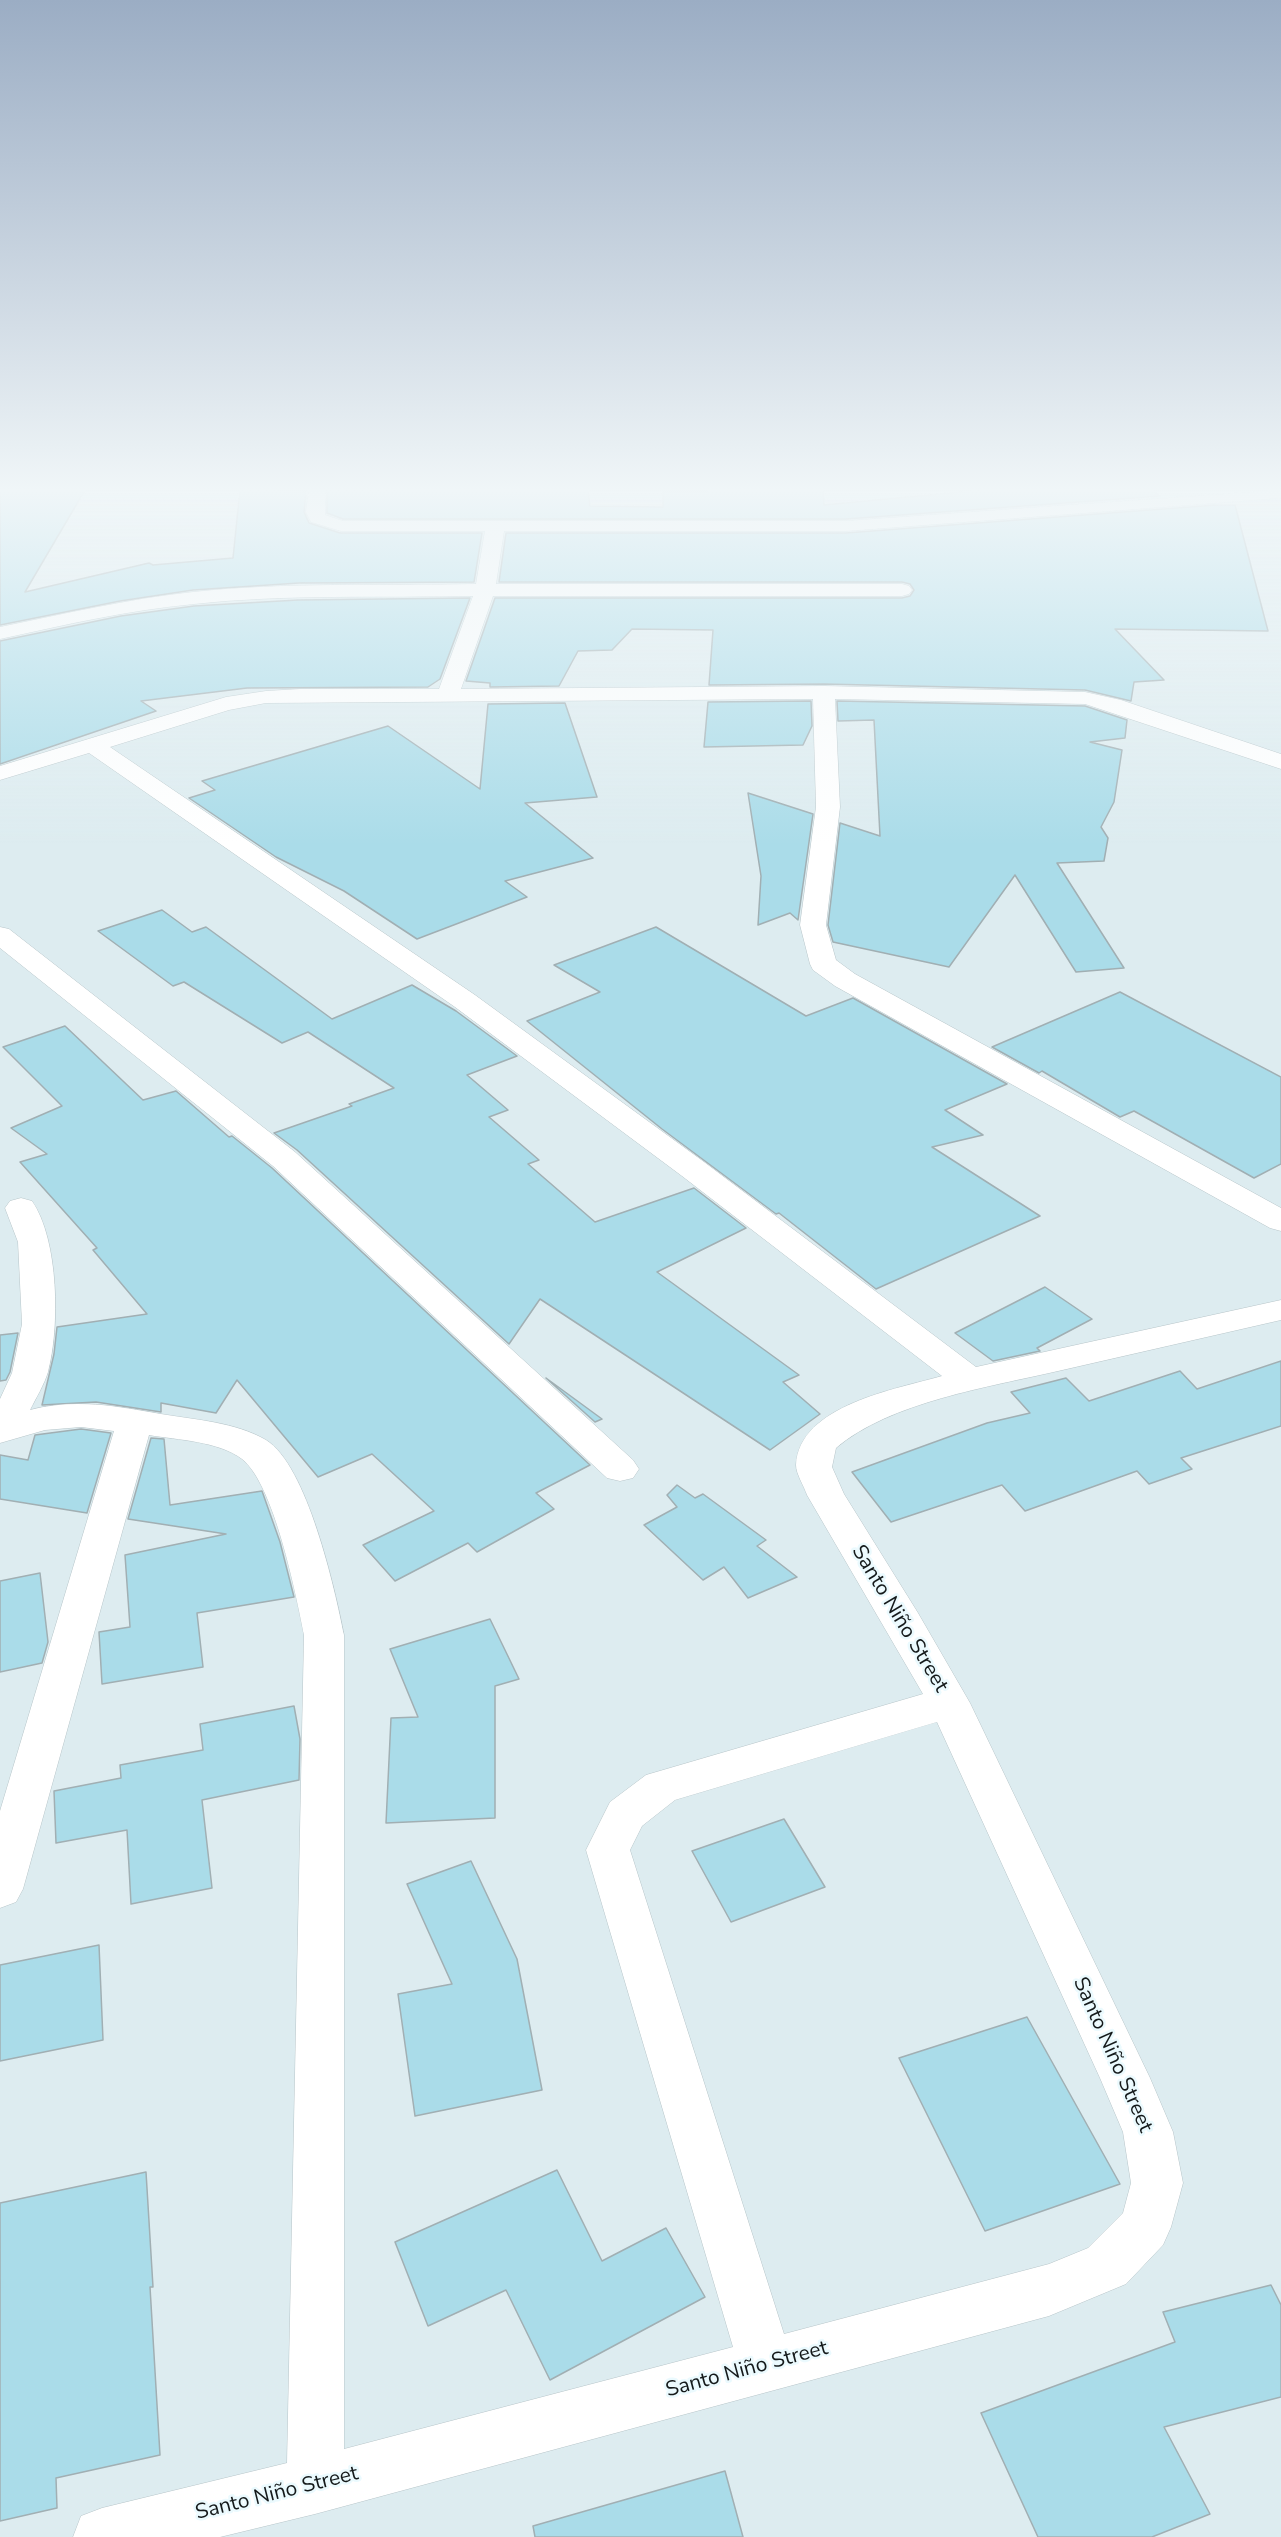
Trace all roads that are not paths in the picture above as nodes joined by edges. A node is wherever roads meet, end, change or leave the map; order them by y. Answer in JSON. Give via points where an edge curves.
{"nodes":[{"id":1,"x":126,"y":608,"type":"edge"},
{"id":2,"x":478,"y":608,"type":"edge"},
{"id":3,"x":0,"y":633,"type":"edge"},
{"id":4,"x":824,"y":692,"type":"junction"},
{"id":5,"x":448,"y":694,"type":"junction"},
{"id":6,"x":91,"y":744,"type":"junction"},
{"id":7,"x":1281,"y":762,"type":"edge"},
{"id":8,"x":0,"y":773,"type":"edge"},
{"id":9,"x":0,"y":935,"type":"edge"},
{"id":10,"x":21,"y":1208,"type":"dead end"},
{"id":11,"x":1281,"y":1221,"type":"edge"},
{"id":12,"x":1281,"y":1310,"type":"edge"},
{"id":13,"x":970,"y":1380,"type":"junction"},
{"id":14,"x":135,"y":1421,"type":"junction"},
{"id":15,"x":1,"y":1431,"type":"edge"},
{"id":16,"x":620,"y":1469,"type":"dead end"},
{"id":17,"x":950,"y":1703,"type":"junction"},
{"id":18,"x":0,"y":1889,"type":"edge"},
{"id":19,"x":766,"y":2365,"type":"junction"},
{"id":20,"x":315,"y":2485,"type":"junction"},
{"id":21,"x":102,"y":2537,"type":"edge"}],
"edges":[{"from":1,"to":3,"type":"street"},
{"from":2,"to":5,"type":"street"},
{"from":4,"to":5,"type":"street"},
{"from":4,"to":7,"type":"street","via":[[1085,698]]},
{"from":4,"to":11,"type":"street","via":[[828,807],[813,925],[823,964],[845,980]]},
{"from":5,"to":6,"type":"street","via":[[256,698]]},
{"from":6,"to":8,"type":"street"},
{"from":6,"to":13,"type":"street","via":[[465,1001],[693,1168]]},
{"from":9,"to":16,"type":"street","via":[[284,1159]]},
{"from":10,"to":15,"type":"street","via":[[34,1242],[39,1324],[30,1373]]},
{"from":12,"to":13,"type":"street","name":"Santo Niño Street"},
{"from":13,"to":17,"type":"street","name":"Santo Niño Street","via":[[870,1408],[841,1424],[818,1443],[814,1467],[826,1495]]},
{"from":14,"to":15,"type":"street","via":[[81,1415],[44,1418]]},
{"from":14,"to":18,"type":"street"},
{"from":14,"to":20,"type":"street","via":[[228,1437],[255,1450],[276,1472],[312,1573],[324,1635]]},
{"from":17,"to":19,"type":"street","via":[[661,1787],[626,1814],[608,1850]]},
{"from":17,"to":19,"type":"street","name":"Santo Niño Street","via":[[1148,2132],[1157,2183],[1145,2227],[1107,2266],[1049,2290]]},
{"from":19,"to":20,"type":"street","name":"Santo Niño Street"},
{"from":20,"to":21,"type":"street","name":"Santo Niño Street"}]}
